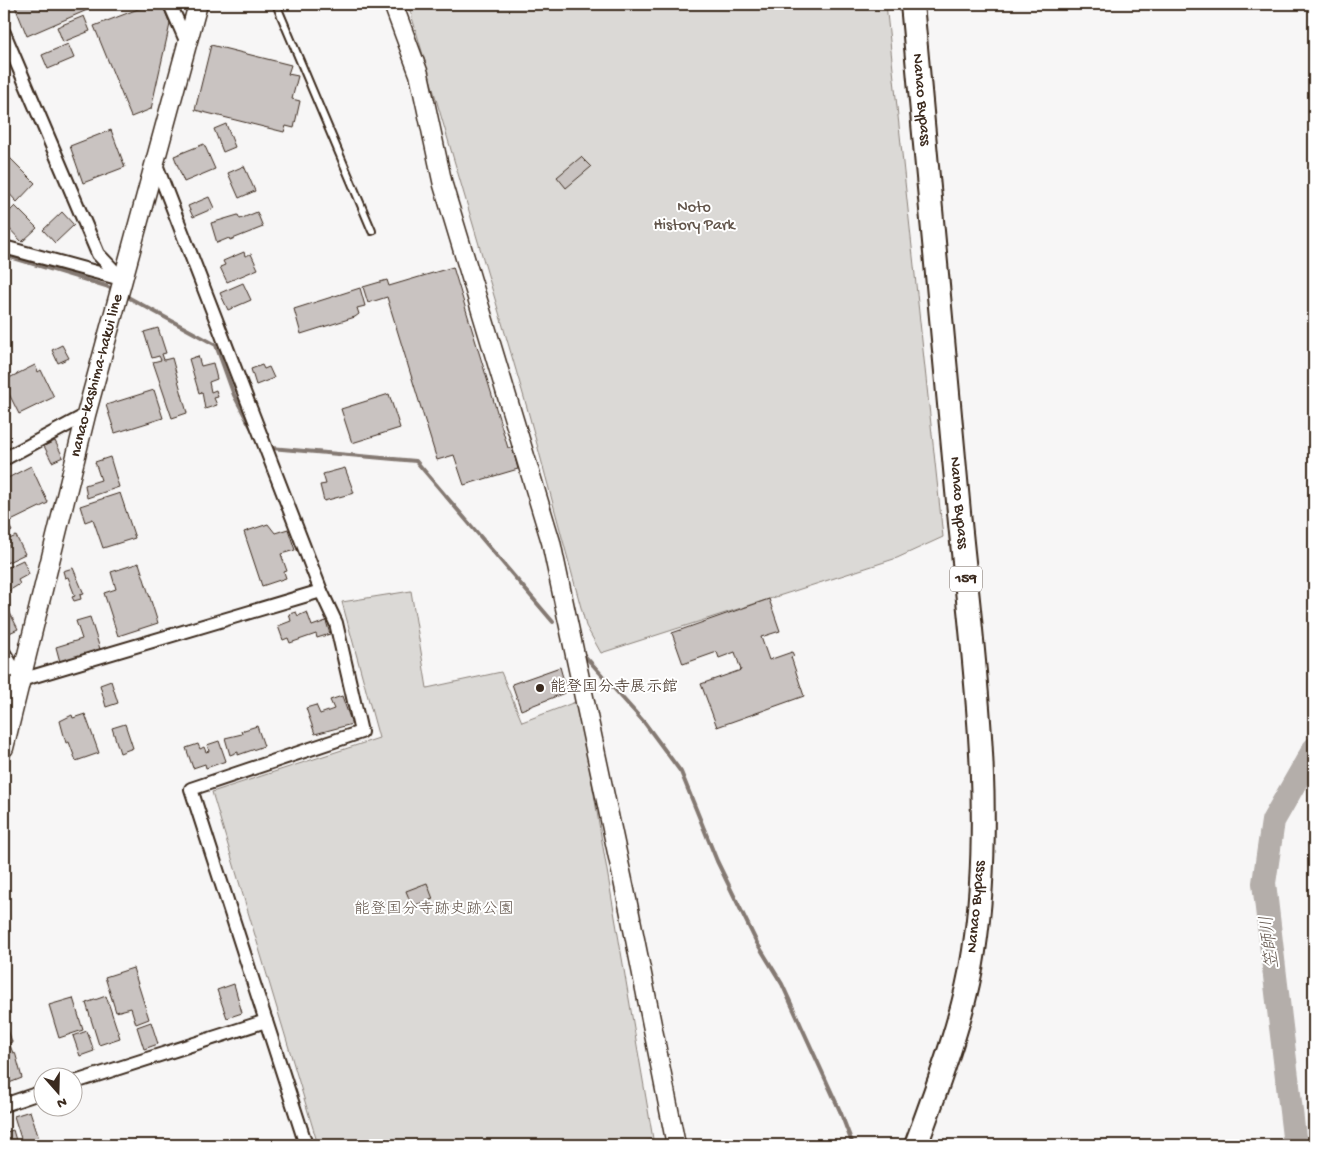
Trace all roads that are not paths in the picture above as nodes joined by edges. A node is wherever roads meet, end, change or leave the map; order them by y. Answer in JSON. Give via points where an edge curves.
{"nodes":[{"id":1,"x":170,"y":4,"type":"edge"},
{"id":2,"x":198,"y":4,"type":"edge"},
{"id":3,"x":276,"y":4,"type":"edge"},
{"id":4,"x":392,"y":4,"type":"edge"},
{"id":5,"x":912,"y":4,"type":"edge"},
{"id":6,"x":4,"y":33,"type":"edge"},
{"id":7,"x":187,"y":43,"type":"junction"},
{"id":8,"x":4,"y":51,"type":"edge"},
{"id":9,"x":15,"y":62,"type":"junction"},
{"id":10,"x":155,"y":162,"type":"junction"},
{"id":11,"x":372,"y":232,"type":"dead end"},
{"id":12,"x":4,"y":247,"type":"edge"},
{"id":13,"x":121,"y":289,"type":"junction"},
{"id":14,"x":86,"y":415,"type":"junction"},
{"id":15,"x":4,"y":459,"type":"edge"},
{"id":16,"x":321,"y":590,"type":"junction"},
{"id":17,"x":4,"y":653,"type":"edge"},
{"id":18,"x":21,"y":680,"type":"junction"},
{"id":19,"x":4,"y":688,"type":"edge"},
{"id":20,"x":4,"y":748,"type":"edge"},
{"id":21,"x":266,"y":1021,"type":"junction"},
{"id":22,"x":82,"y":1080,"type":"edge"},
{"id":23,"x":32,"y":1095,"type":"edge"},
{"id":24,"x":4,"y":1105,"type":"edge"},
{"id":25,"x":306,"y":1145,"type":"edge"},
{"id":26,"x":676,"y":1145,"type":"edge"},
{"id":27,"x":916,"y":1145,"type":"edge"}],
"edges":[{"from":1,"to":7,"type":"street"},
{"from":2,"to":7,"type":"street","name":"nanao-kashima-hakui line"},
{"from":3,"to":11,"type":"lane"},
{"from":4,"to":26,"type":"street","via":[[419,74],[442,185],[551,542],[630,909]]},
{"from":5,"to":27,"type":"highway","name":"Nanao Bypass","number":"159","via":[[971,631],[983,800],[981,882],[970,973],[941,1074]]},
{"from":6,"to":9,"type":"street"},
{"from":7,"to":10,"type":"street","name":"nanao-kashima-hakui line"},
{"from":8,"to":9,"type":"street"},
{"from":9,"to":13,"type":"street","via":[[98,254]]},
{"from":10,"to":13,"type":"street","name":"nanao-kashima-hakui line"},
{"from":10,"to":16,"type":"street"},
{"from":12,"to":13,"type":"street"},
{"from":13,"to":14,"type":"street","name":"nanao-kashima-hakui line"},
{"from":14,"to":15,"type":"street"},
{"from":14,"to":18,"type":"street","name":"nanao-kashima-hakui line"},
{"from":16,"to":18,"type":"street"},
{"from":16,"to":21,"type":"street","via":[[336,623],[362,732],[191,789]]},
{"from":17,"to":18,"type":"street"},
{"from":18,"to":19,"type":"street"},
{"from":18,"to":20,"type":"street","name":"nanao-kashima-hakui line"},
{"from":21,"to":22,"type":"street"},
{"from":21,"to":25,"type":"street"},
{"from":23,"to":24,"type":"street"}]}
